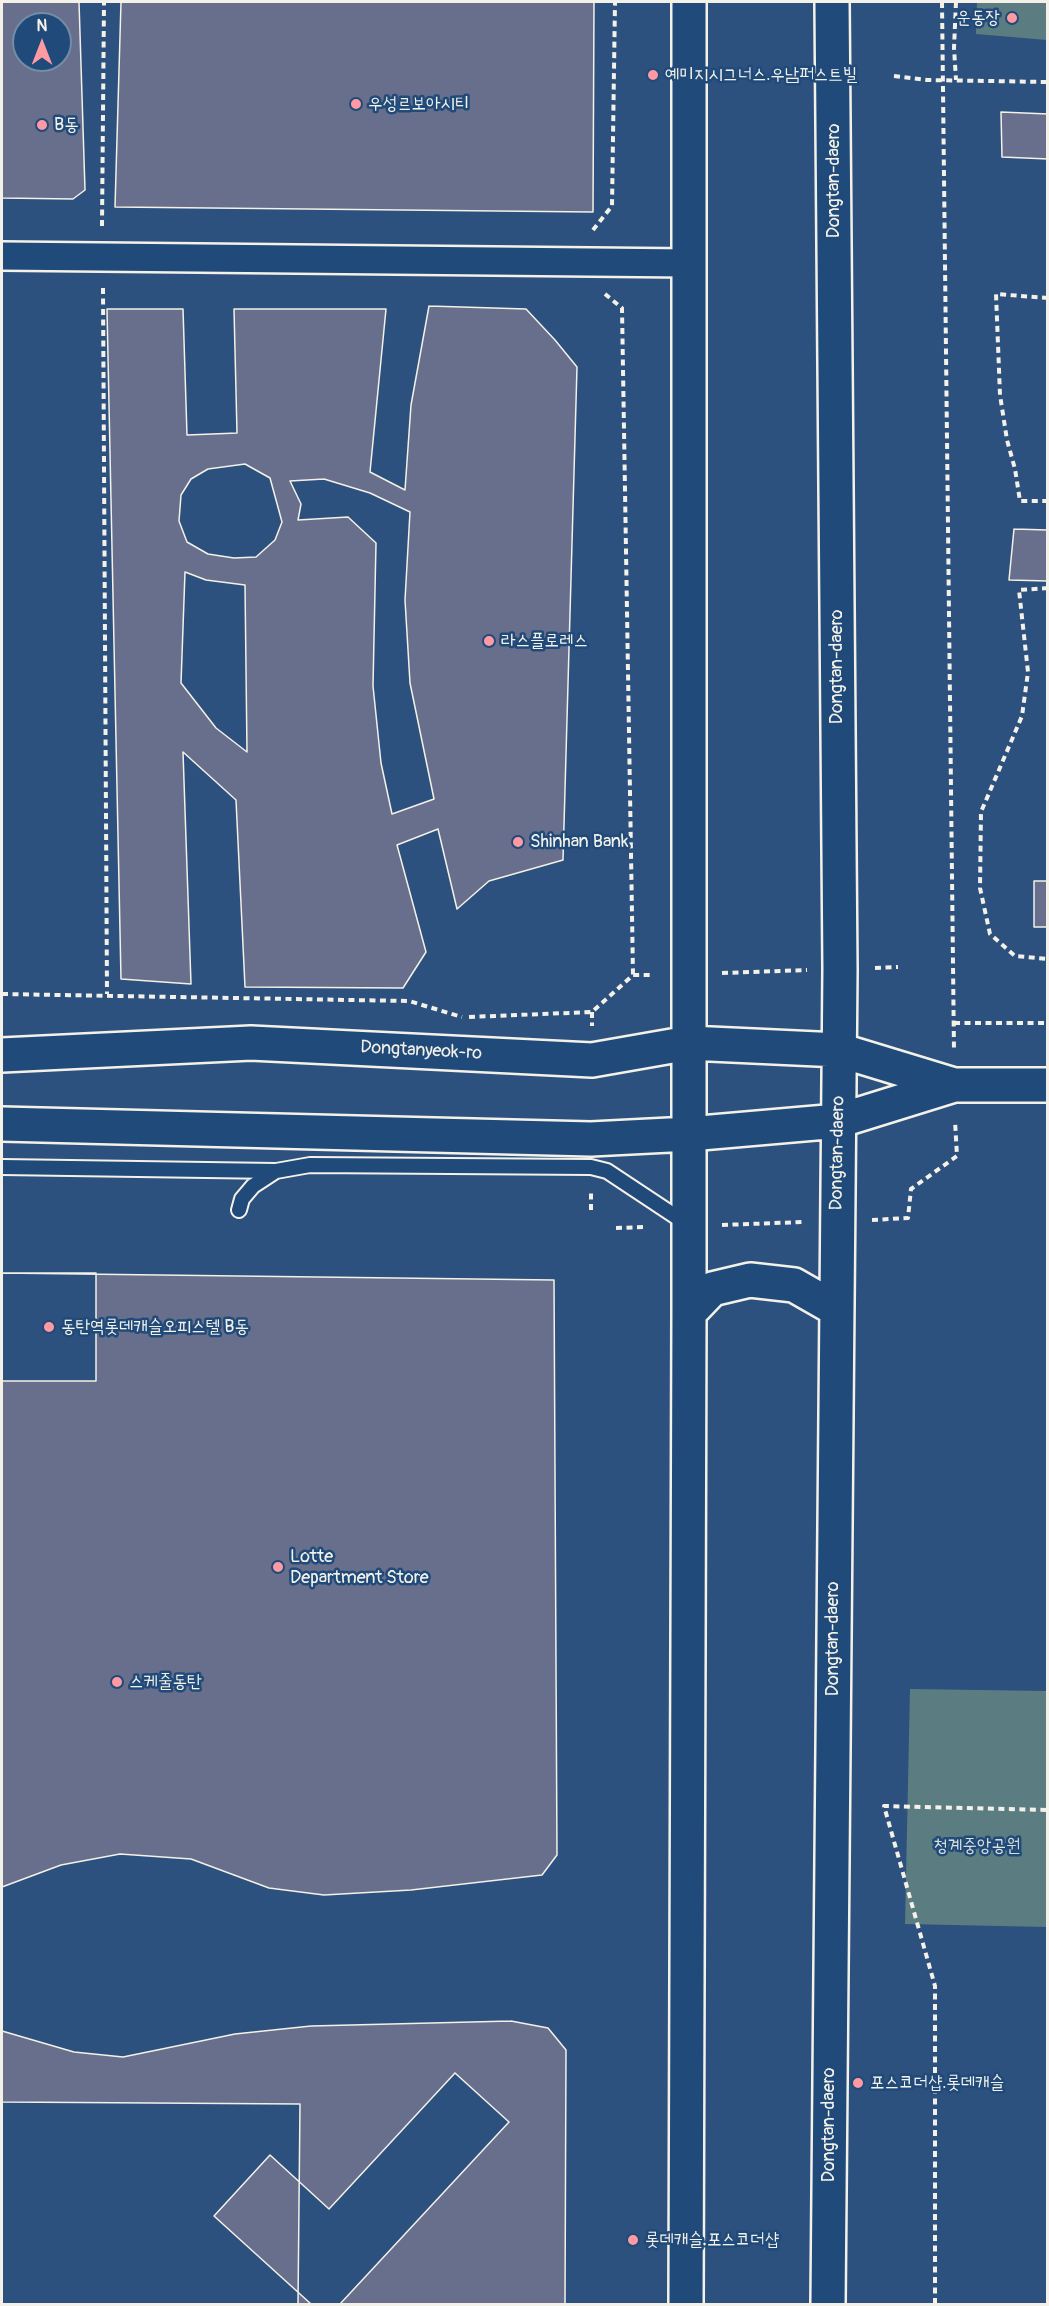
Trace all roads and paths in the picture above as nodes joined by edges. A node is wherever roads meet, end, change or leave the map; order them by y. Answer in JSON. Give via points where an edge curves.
{"nodes":[{"id":1,"x":104,"y":2,"type":"edge"},
{"id":2,"x":615,"y":2,"type":"edge"},
{"id":3,"x":689,"y":2,"type":"edge"},
{"id":4,"x":832,"y":2,"type":"edge"},
{"id":5,"x":942,"y":2,"type":"edge"},
{"id":6,"x":956,"y":2,"type":"edge"},
{"id":7,"x":894,"y":76,"type":"dead end"},
{"id":8,"x":942,"y":80,"type":"junction"},
{"id":9,"x":956,"y":80,"type":"junction"},
{"id":10,"x":1047,"y":82,"type":"edge"},
{"id":11,"x":102,"y":229,"type":"dead end"},
{"id":12,"x":585,"y":230,"type":"dead end"},
{"id":13,"x":2,"y":256,"type":"edge"},
{"id":14,"x":689,"y":263,"type":"junction"},
{"id":15,"x":103,"y":284,"type":"dead end"},
{"id":16,"x":597,"y":288,"type":"dead end"},
{"id":17,"x":1047,"y":298,"type":"edge"},
{"id":18,"x":1047,"y":501,"type":"edge"},
{"id":19,"x":1047,"y":588,"type":"edge"},
{"id":20,"x":1047,"y":959,"type":"edge"},
{"id":21,"x":898,"y":967,"type":"dead end"},
{"id":22,"x":840,"y":969,"type":"junction"},
{"id":23,"x":688,"y":974,"type":"junction"},
{"id":24,"x":2,"y":994,"type":"edge"},
{"id":25,"x":106,"y":994,"type":"junction"},
{"id":26,"x":592,"y":1012,"type":"junction"},
{"id":27,"x":1047,"y":1023,"type":"edge"},
{"id":28,"x":592,"y":1032,"type":"dead end"},
{"id":29,"x":688,"y":1042,"type":"junction"},
{"id":30,"x":839,"y":1050,"type":"junction"},
{"id":31,"x":2,"y":1055,"type":"edge"},
{"id":32,"x":954,"y":1085,"type":"junction"},
{"id":33,"x":1047,"y":1085,"type":"edge"},
{"id":34,"x":838,"y":1121,"type":"junction"},
{"id":35,"x":2,"y":1124,"type":"edge"},
{"id":36,"x":689,"y":1134,"type":"junction"},
{"id":37,"x":955,"y":1136,"type":"dead end"},
{"id":38,"x":2,"y":1167,"type":"edge"},
{"id":39,"x":276,"y":1171,"type":"junction"},
{"id":40,"x":591,"y":1195,"type":"dead end"},
{"id":41,"x":239,"y":1210,"type":"dead end"},
{"id":42,"x":591,"y":1210,"type":"dead end"},
{"id":43,"x":908,"y":1218,"type":"dead end"},
{"id":44,"x":837,"y":1222,"type":"junction"},
{"id":45,"x":689,"y":1226,"type":"junction"},
{"id":46,"x":616,"y":1228,"type":"dead end"},
{"id":47,"x":836,"y":1309,"type":"junction"},
{"id":48,"x":689,"y":1313,"type":"junction"},
{"id":49,"x":1047,"y":1810,"type":"edge"},
{"id":50,"x":686,"y":2304,"type":"edge"},
{"id":51,"x":828,"y":2304,"type":"edge"},
{"id":52,"x":935,"y":2304,"type":"edge"}],
"edges":[{"from":1,"to":11,"type":"path"},
{"from":2,"to":12,"type":"path","via":[[612,206],[593,230]]},
{"from":3,"to":14,"type":"main road"},
{"from":4,"to":22,"type":"main road","name":"Dongtan-daero"},
{"from":5,"to":8,"type":"path"},
{"from":6,"to":9,"type":"path"},
{"from":7,"to":8,"type":"path"},
{"from":8,"to":9,"type":"path"},
{"from":8,"to":27,"type":"path","via":[[954,1023]]},
{"from":9,"to":10,"type":"path"},
{"from":13,"to":14,"type":"street"},
{"from":14,"to":23,"type":"main road"},
{"from":15,"to":25,"type":"path"},
{"from":16,"to":26,"type":"path","via":[[622,308],[633,975]]},
{"from":17,"to":18,"type":"path","via":[[996,294],[1000,395],[1020,501]]},
{"from":19,"to":20,"type":"path","via":[[1020,590],[1028,672],[1022,716],[981,812],[980,888],[990,934],[1015,956]]},
{"from":21,"to":22,"type":"path"},
{"from":22,"to":23,"type":"path"},
{"from":22,"to":30,"type":"main road","name":"Dongtan-daero"},
{"from":23,"to":29,"type":"main road"},
{"from":24,"to":25,"type":"path"},
{"from":25,"to":26,"type":"path","via":[[410,1001],[462,1017]]},
{"from":26,"to":28,"type":"path"},
{"from":29,"to":30,"type":"main road","name":"Dongtanyeok-ro"},
{"from":29,"to":31,"type":"main road","name":"Dongtanyeok-ro","via":[[592,1060],[251,1042]]},
{"from":29,"to":36,"type":"main road"},
{"from":30,"to":32,"type":"main road","name":"Dongtanyeok-ro"},
{"from":30,"to":34,"type":"main road","name":"Dongtan-daero"},
{"from":32,"to":33,"type":"main road"},
{"from":32,"to":34,"type":"main road"},
{"from":34,"to":36,"type":"main road"},
{"from":34,"to":44,"type":"main road","name":"Dongtan-daero"},
{"from":35,"to":36,"type":"main road","via":[[591,1139]]},
{"from":36,"to":45,"type":"main road"},
{"from":37,"to":43,"type":"path","via":[[957,1156],[911,1190]]},
{"from":38,"to":39,"type":"lane"},
{"from":39,"to":41,"type":"lane","via":[[254,1186],[242,1199]]},
{"from":39,"to":45,"type":"lane","via":[[310,1165],[591,1167],[607,1171]]},
{"from":40,"to":42,"type":"path"},
{"from":44,"to":45,"type":"path"},
{"from":44,"to":47,"type":"main road","name":"Dongtan-daero"},
{"from":45,"to":46,"type":"path"},
{"from":45,"to":48,"type":"main road"},
{"from":47,"to":48,"type":"main road","via":[[794,1285],[750,1280],[711,1289]]},
{"from":47,"to":51,"type":"main road","name":"Dongtan-daero"},
{"from":48,"to":50,"type":"main road"},
{"from":49,"to":52,"type":"path","via":[[884,1806],[935,1986]]}]}
